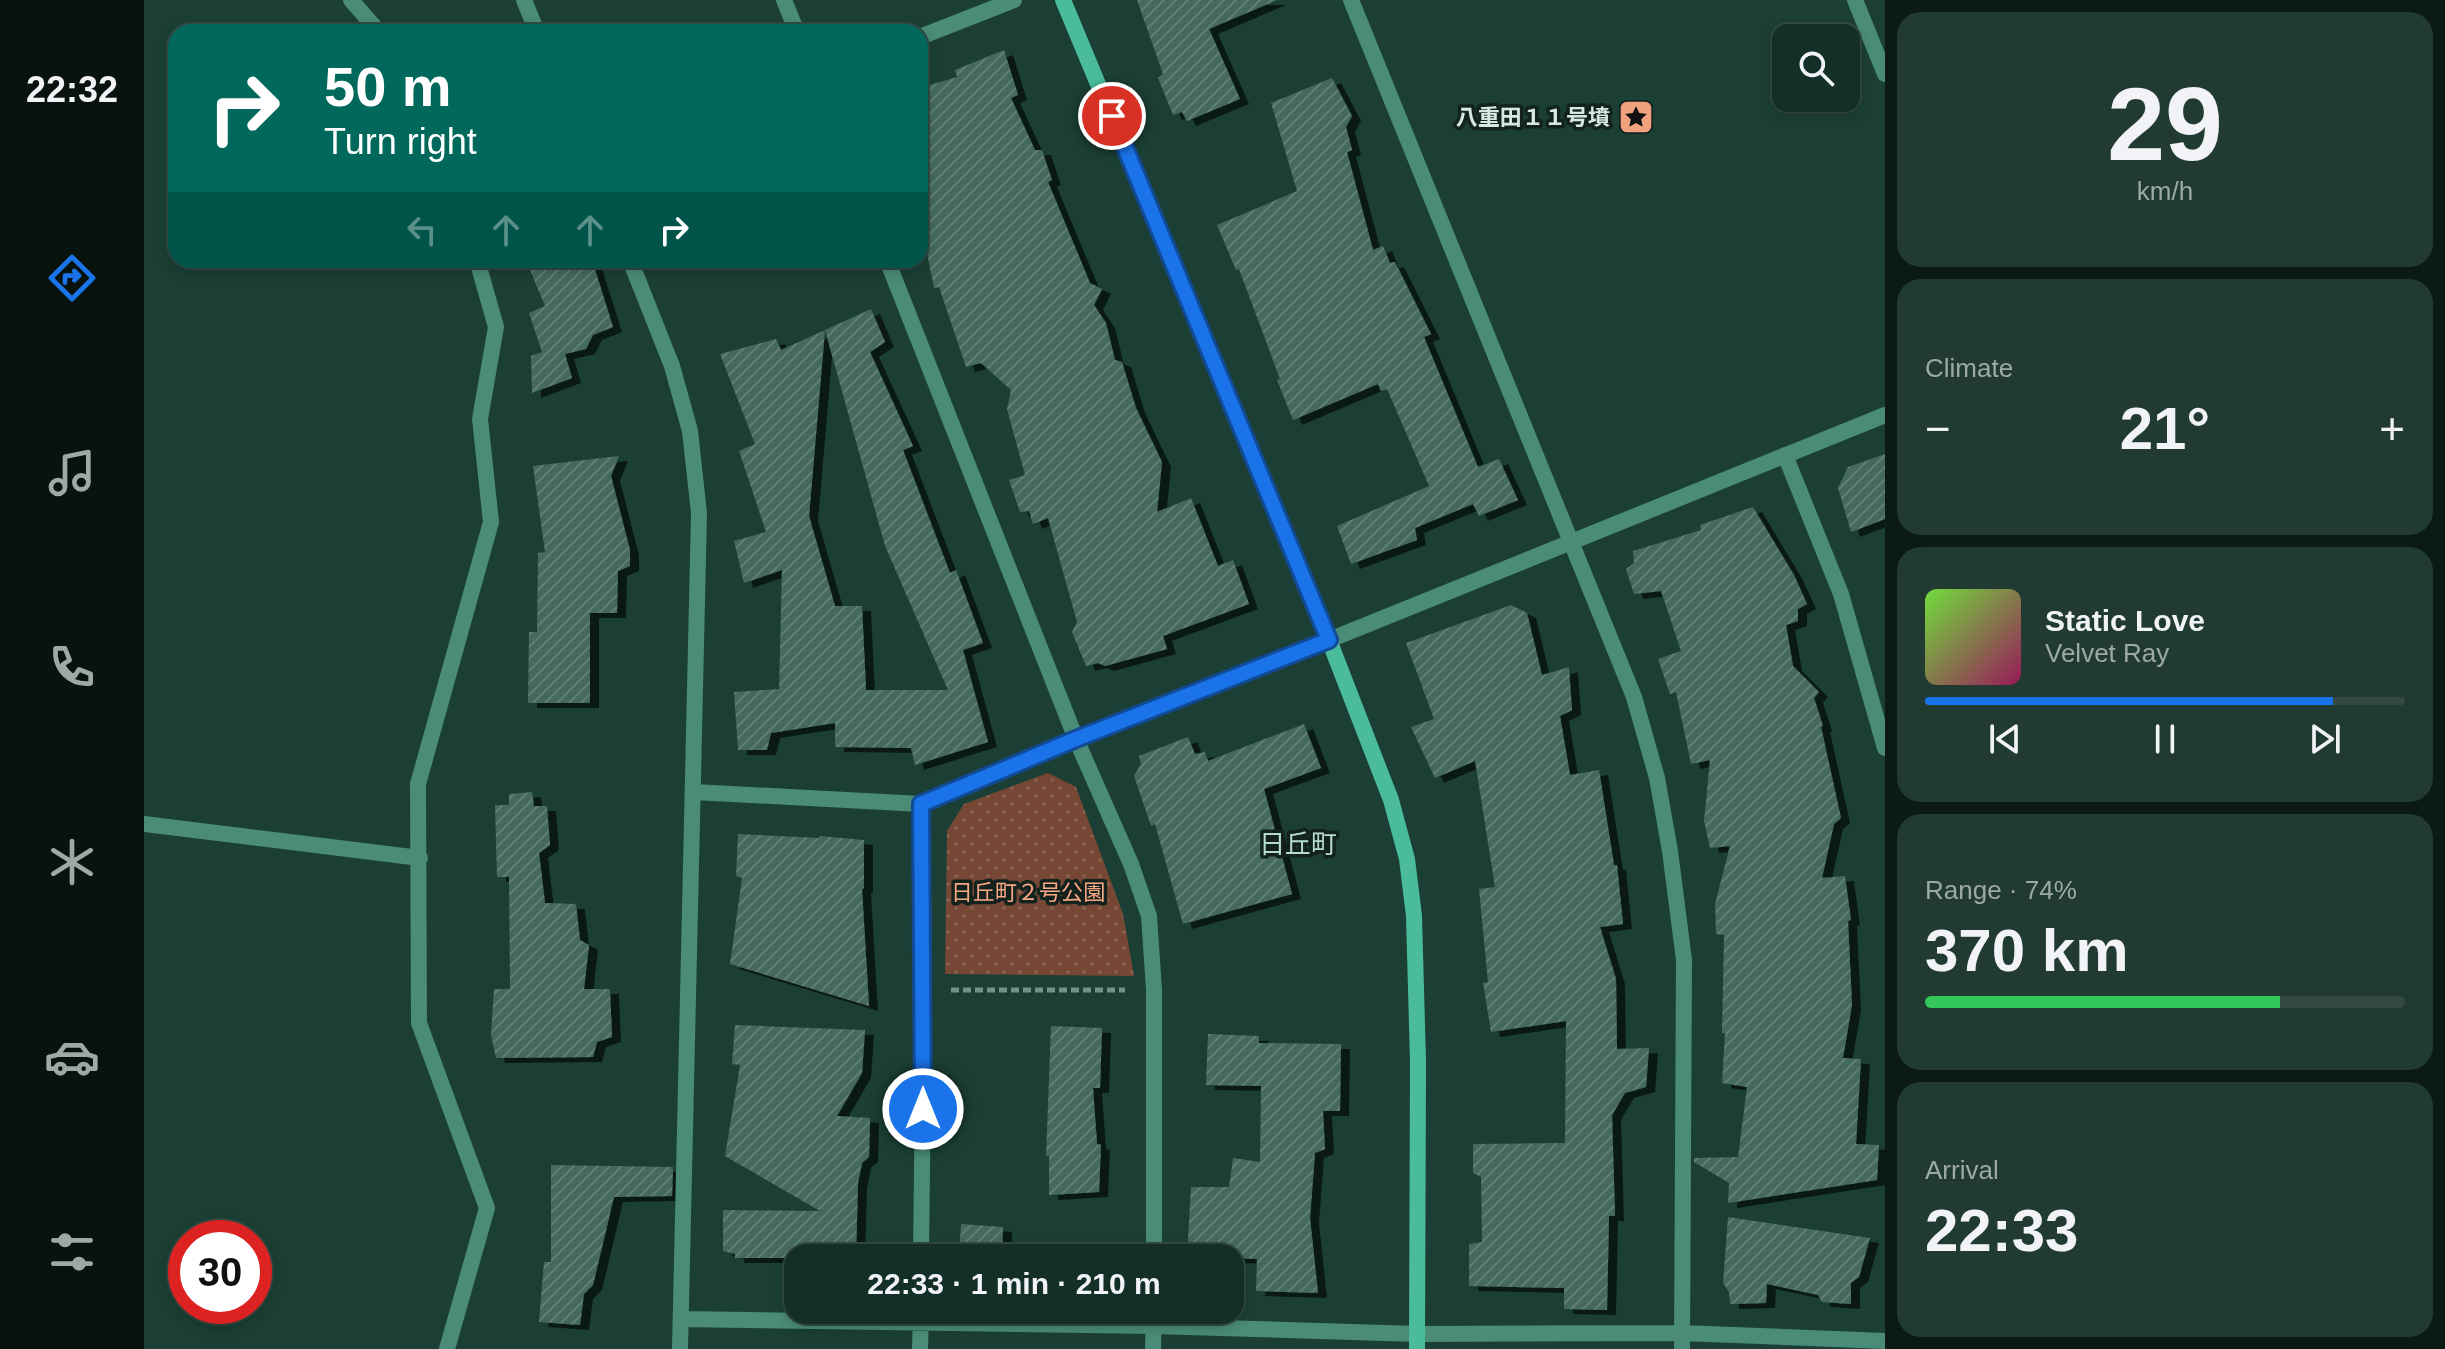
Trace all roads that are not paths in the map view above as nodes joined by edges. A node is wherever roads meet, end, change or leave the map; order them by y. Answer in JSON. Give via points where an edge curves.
{"nodes":[{"id":1,"x":351,"y":0,"type":"edge"},
{"id":2,"x":524,"y":0,"type":"edge"},
{"id":3,"x":784,"y":0,"type":"edge"},
{"id":4,"x":1014,"y":0,"type":"edge"},
{"id":5,"x":1063,"y":0,"type":"edge"},
{"id":6,"x":1351,"y":0,"type":"edge"},
{"id":7,"x":1855,"y":0,"type":"edge"},
{"id":8,"x":372,"y":24,"type":"edge"},
{"id":9,"x":534,"y":24,"type":"edge"},
{"id":10,"x":794,"y":24,"type":"edge"},
{"id":11,"x":928,"y":34,"type":"edge"},
{"id":12,"x":1885,"y":74,"type":"edge"},
{"id":13,"x":479,"y":268,"type":"edge"},
{"id":14,"x":633,"y":268,"type":"edge"},
{"id":15,"x":890,"y":268,"type":"edge"},
{"id":16,"x":1885,"y":415,"type":"edge"},
{"id":17,"x":1785,"y":455,"type":"junction"},
{"id":18,"x":1570,"y":541,"type":"junction"},
{"id":19,"x":1329,"y":640,"type":"junction"},
{"id":20,"x":1076,"y":739,"type":"junction"},
{"id":21,"x":1885,"y":748,"type":"edge"},
{"id":22,"x":694,"y":792,"type":"junction"},
{"id":23,"x":921,"y":804,"type":"junction"},
{"id":24,"x":144,"y":824,"type":"edge"},
{"id":25,"x":420,"y":858,"type":"junction"},
{"id":26,"x":921,"y":1244,"type":"edge"},
{"id":27,"x":1154,"y":1244,"type":"edge"},
{"id":28,"x":784,"y":1318,"type":"edge"},
{"id":29,"x":681,"y":1319,"type":"junction"},
{"id":30,"x":921,"y":1324,"type":"edge"},
{"id":31,"x":1154,"y":1324,"type":"edge"},
{"id":32,"x":1220,"y":1324,"type":"edge"},
{"id":33,"x":1682,"y":1341,"type":"edge"},
{"id":34,"x":1885,"y":1341,"type":"edge"},
{"id":35,"x":1417,"y":1342,"type":"edge"},
{"id":36,"x":447,"y":1349,"type":"edge"},
{"id":37,"x":680,"y":1349,"type":"edge"},
{"id":38,"x":920,"y":1349,"type":"edge"},
{"id":39,"x":1153,"y":1349,"type":"edge"}],
"edges":[{"from":1,"to":8,"type":"street"},
{"from":2,"to":9,"type":"street"},
{"from":3,"to":10,"type":"street"},
{"from":4,"to":11,"type":"street"},
{"from":5,"to":19,"type":"street"},
{"from":6,"to":18,"type":"street"},
{"from":7,"to":12,"type":"street"},
{"from":13,"to":25,"type":"street","via":[[496,327],[480,419],[491,522],[418,784]]},
{"from":14,"to":22,"type":"street","via":[[672,366],[690,431],[699,513]]},
{"from":15,"to":20,"type":"street"},
{"from":16,"to":17,"type":"street"},
{"from":17,"to":18,"type":"street"},
{"from":17,"to":21,"type":"street","via":[[1841,594]]},
{"from":18,"to":19,"type":"street"},
{"from":18,"to":33,"type":"street","via":[[1634,697],[1657,778],[1674,878],[1684,960]]},
{"from":19,"to":20,"type":"street"},
{"from":19,"to":35,"type":"street","via":[[1391,800],[1407,859],[1418,1061]]},
{"from":20,"to":23,"type":"street"},
{"from":20,"to":27,"type":"street","via":[[1149,916]]},
{"from":22,"to":23,"type":"street"},
{"from":22,"to":29,"type":"street"},
{"from":23,"to":26,"type":"street"},
{"from":24,"to":25,"type":"street"},
{"from":25,"to":36,"type":"street","via":[[419,1023],[487,1208]]},
{"from":28,"to":29,"type":"street"},
{"from":29,"to":37,"type":"street"},
{"from":30,"to":38,"type":"street"},
{"from":31,"to":39,"type":"street"},
{"from":32,"to":35,"type":"street"},
{"from":33,"to":34,"type":"street"},
{"from":33,"to":35,"type":"street"}]}
